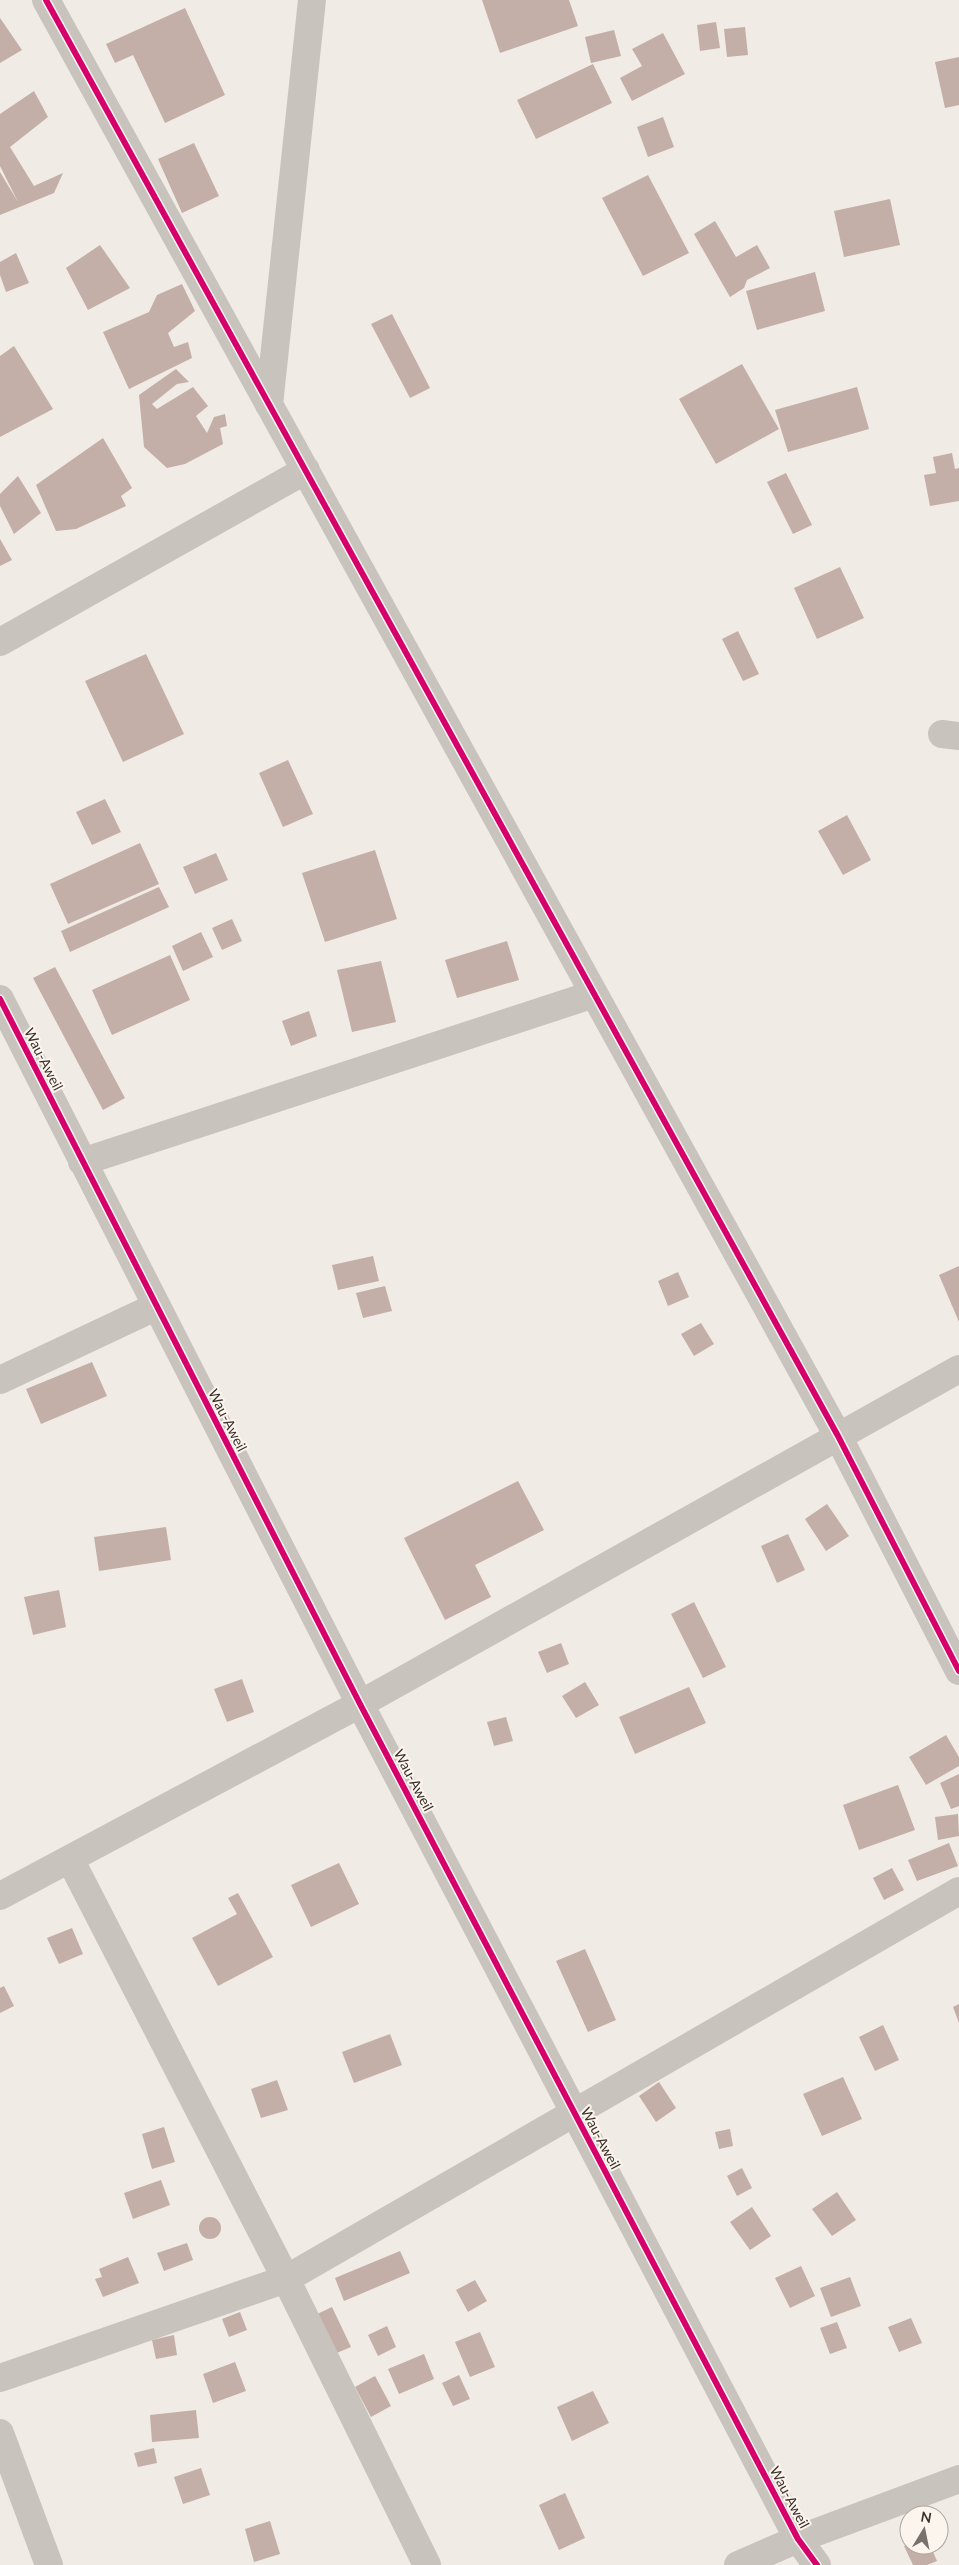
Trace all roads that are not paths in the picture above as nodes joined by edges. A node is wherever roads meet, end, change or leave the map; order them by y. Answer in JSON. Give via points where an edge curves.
{"nodes":[{"id":1,"x":46,"y":0,"type":"edge"},
{"id":2,"x":312,"y":0,"type":"edge"},
{"id":3,"x":270,"y":405,"type":"junction"},
{"id":4,"x":306,"y":470,"type":"junction"},
{"id":5,"x":0,"y":642,"type":"edge"},
{"id":6,"x":594,"y":994,"type":"junction"},
{"id":7,"x":0,"y":999,"type":"edge"},
{"id":8,"x":82,"y":1162,"type":"junction"},
{"id":9,"x":155,"y":1307,"type":"junction"},
{"id":10,"x":959,"y":1369,"type":"edge"},
{"id":11,"x":0,"y":1380,"type":"edge"},
{"id":12,"x":838,"y":1436,"type":"junction"},
{"id":13,"x":959,"y":1671,"type":"edge"},
{"id":14,"x":360,"y":1704,"type":"junction"},
{"id":15,"x":70,"y":1859,"type":"junction"},
{"id":16,"x":959,"y":1891,"type":"edge"},
{"id":17,"x":0,"y":1896,"type":"edge"},
{"id":18,"x":574,"y":2113,"type":"junction"},
{"id":19,"x":286,"y":2279,"type":"junction"},
{"id":20,"x":0,"y":2378,"type":"edge"},
{"id":21,"x":0,"y":2433,"type":"edge"},
{"id":22,"x":959,"y":2479,"type":"edge"},
{"id":23,"x":798,"y":2539,"type":"junction"},
{"id":24,"x":48,"y":2565,"type":"edge"},
{"id":25,"x":427,"y":2565,"type":"edge"},
{"id":26,"x":738,"y":2565,"type":"edge"},
{"id":27,"x":817,"y":2565,"type":"edge"}],
"edges":[{"from":1,"to":3,"type":"street"},
{"from":2,"to":3,"type":"street"},
{"from":3,"to":4,"type":"street"},
{"from":4,"to":5,"type":"street"},
{"from":4,"to":6,"type":"street"},
{"from":6,"to":8,"type":"street"},
{"from":6,"to":12,"type":"street"},
{"from":7,"to":8,"type":"street","name":"Wau-Aweil"},
{"from":8,"to":9,"type":"street","name":"Wau-Aweil"},
{"from":9,"to":11,"type":"street"},
{"from":9,"to":14,"type":"street","name":"Wau-Aweil"},
{"from":10,"to":12,"type":"street"},
{"from":12,"to":13,"type":"street"},
{"from":12,"to":14,"type":"street"},
{"from":14,"to":15,"type":"street"},
{"from":14,"to":18,"type":"street","name":"Wau-Aweil"},
{"from":15,"to":17,"type":"street"},
{"from":15,"to":19,"type":"street"},
{"from":16,"to":18,"type":"street"},
{"from":18,"to":19,"type":"street"},
{"from":18,"to":23,"type":"street","name":"Wau-Aweil"},
{"from":19,"to":20,"type":"street"},
{"from":19,"to":25,"type":"street"},
{"from":21,"to":24,"type":"street"},
{"from":22,"to":23,"type":"street"},
{"from":23,"to":26,"type":"street"},
{"from":23,"to":27,"type":"street","name":"Wau-Aweil"}]}
